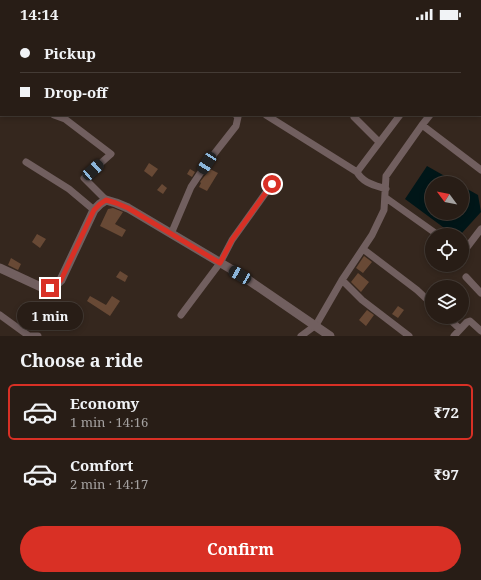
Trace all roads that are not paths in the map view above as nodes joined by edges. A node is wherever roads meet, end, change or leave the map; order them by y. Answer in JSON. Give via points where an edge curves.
{"nodes":[{"id":1,"x":57,"y":116,"type":"edge"},
{"id":2,"x":237,"y":116,"type":"edge"},
{"id":3,"x":268,"y":116,"type":"edge"},
{"id":4,"x":355,"y":116,"type":"edge"},
{"id":5,"x":399,"y":116,"type":"edge"},
{"id":6,"x":429,"y":116,"type":"edge"},
{"id":7,"x":422,"y":125,"type":"junction"},
{"id":8,"x":379,"y":142,"type":"junction"},
{"id":9,"x":26,"y":162,"type":"dead end"},
{"id":10,"x":481,"y":170,"type":"edge"},
{"id":11,"x":356,"y":172,"type":"junction"},
{"id":12,"x":272,"y":184,"type":"dead end"},
{"id":13,"x":386,"y":189,"type":"junction"},
{"id":14,"x":386,"y":198,"type":"junction"},
{"id":15,"x":106,"y":200,"type":"junction"},
{"id":16,"x":94,"y":210,"type":"junction"},
{"id":17,"x":428,"y":228,"type":"edge"},
{"id":18,"x":481,"y":229,"type":"edge"},
{"id":19,"x":171,"y":234,"type":"junction"},
{"id":20,"x":469,"y":245,"type":"edge"},
{"id":21,"x":363,"y":249,"type":"junction"},
{"id":22,"x":220,"y":263,"type":"junction"},
{"id":23,"x":0,"y":268,"type":"edge"},
{"id":24,"x":466,"y":277,"type":"dead end"},
{"id":25,"x":342,"y":280,"type":"junction"},
{"id":26,"x":481,"y":293,"type":"edge"},
{"id":27,"x":425,"y":297,"type":"edge"},
{"id":28,"x":0,"y":315,"type":"edge"},
{"id":29,"x":181,"y":316,"type":"dead end"},
{"id":30,"x":454,"y":324,"type":"edge"},
{"id":31,"x":316,"y":325,"type":"junction"},
{"id":32,"x":460,"y":329,"type":"junction"},
{"id":33,"x":481,"y":331,"type":"edge"},
{"id":34,"x":38,"y":336,"type":"edge"},
{"id":35,"x":300,"y":336,"type":"edge"},
{"id":36,"x":330,"y":336,"type":"edge"},
{"id":37,"x":409,"y":336,"type":"edge"},
{"id":38,"x":454,"y":336,"type":"edge"}],
"edges":[{"from":1,"to":15,"type":"street","via":[[65,119],[111,154],[84,178]]},
{"from":2,"to":19,"type":"street","via":[[236,126],[191,187]]},
{"from":3,"to":11,"type":"street"},
{"from":4,"to":8,"type":"street"},
{"from":5,"to":8,"type":"street"},
{"from":6,"to":7,"type":"street"},
{"from":7,"to":10,"type":"street"},
{"from":7,"to":13,"type":"street","via":[[386,176]]},
{"from":8,"to":11,"type":"street"},
{"from":9,"to":16,"type":"street","via":[[69,189]]},
{"from":11,"to":13,"type":"street","via":[[369,184]]},
{"from":12,"to":22,"type":"street","via":[[232,240]]},
{"from":13,"to":14,"type":"street"},
{"from":14,"to":17,"type":"street"},
{"from":14,"to":21,"type":"street","via":[[384,210]]},
{"from":15,"to":16,"type":"street"},
{"from":15,"to":19,"type":"street","via":[[128,208]]},
{"from":16,"to":23,"type":"street","via":[[61,280],[55,286],[43,288]]},
{"from":18,"to":20,"type":"street"},
{"from":19,"to":22,"type":"street"},
{"from":21,"to":25,"type":"street"},
{"from":21,"to":27,"type":"street"},
{"from":22,"to":29,"type":"street"},
{"from":22,"to":31,"type":"street"},
{"from":24,"to":26,"type":"street"},
{"from":25,"to":31,"type":"street"},
{"from":25,"to":37,"type":"street","via":[[362,300]]},
{"from":28,"to":34,"type":"street","via":[[29,336]]},
{"from":30,"to":32,"type":"street"},
{"from":31,"to":35,"type":"street"},
{"from":31,"to":36,"type":"street"},
{"from":32,"to":33,"type":"street","via":[[470,321]]},
{"from":32,"to":38,"type":"street"}]}
